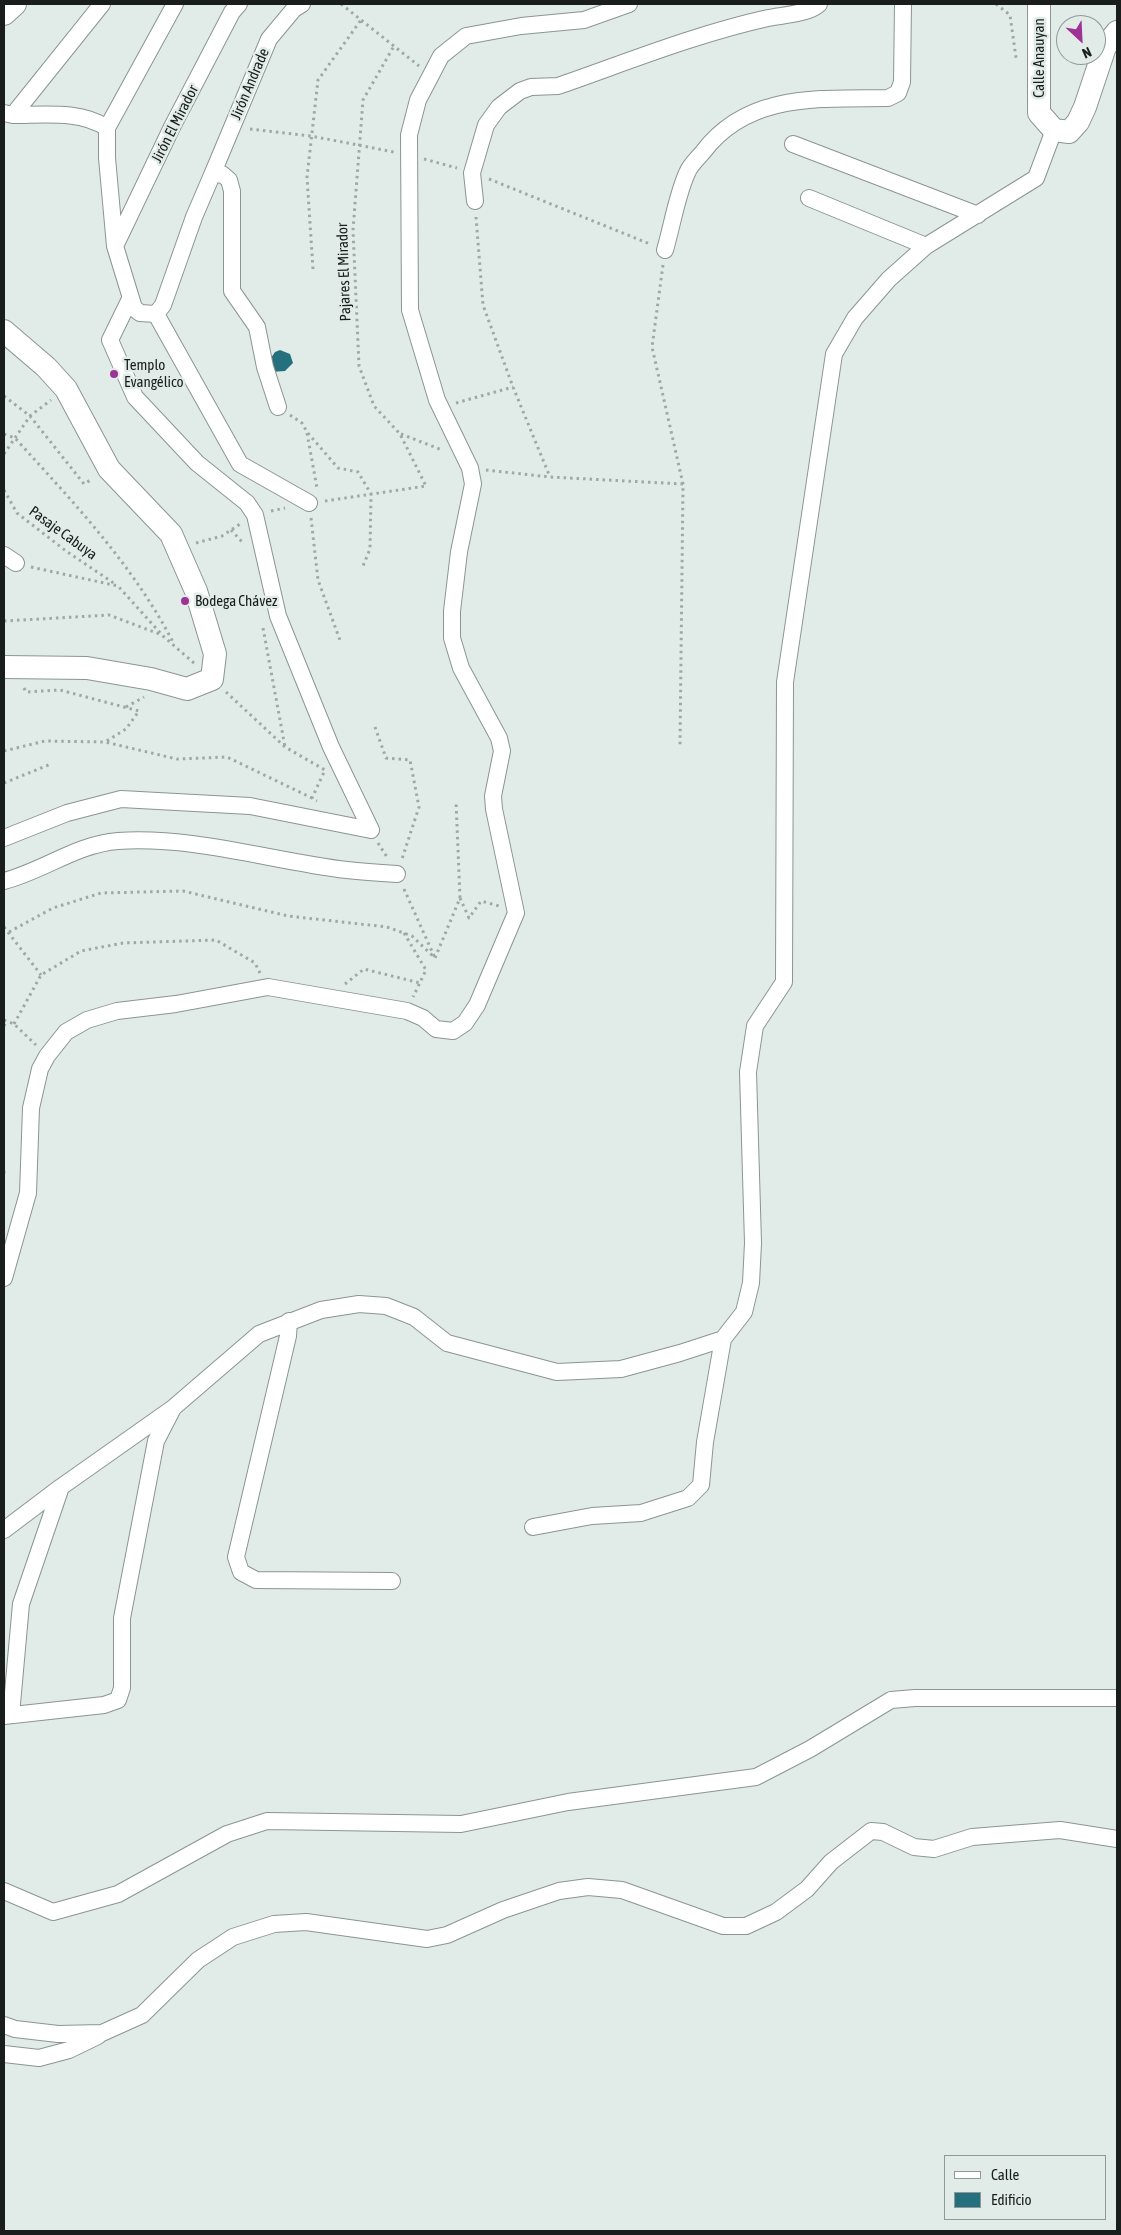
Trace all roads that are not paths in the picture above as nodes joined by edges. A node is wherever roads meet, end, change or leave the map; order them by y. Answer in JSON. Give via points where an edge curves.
{"nodes":[{"id":1,"x":15,"y":4,"type":"edge"},
{"id":2,"x":102,"y":4,"type":"edge"},
{"id":3,"x":175,"y":4,"type":"edge"},
{"id":4,"x":239,"y":4,"type":"edge"},
{"id":5,"x":302,"y":4,"type":"edge"},
{"id":6,"x":628,"y":4,"type":"edge"},
{"id":7,"x":819,"y":4,"type":"edge"},
{"id":8,"x":903,"y":4,"type":"edge"},
{"id":9,"x":1039,"y":4,"type":"edge"},
{"id":10,"x":4,"y":14,"type":"edge"},
{"id":11,"x":1117,"y":32,"type":"edge"},
{"id":12,"x":8,"y":114,"type":"edge"},
{"id":13,"x":107,"y":128,"type":"junction"},
{"id":14,"x":1054,"y":130,"type":"junction"},
{"id":15,"x":793,"y":144,"type":"dead end"},
{"id":16,"x":212,"y":175,"type":"junction"},
{"id":17,"x":809,"y":198,"type":"dead end"},
{"id":18,"x":474,"y":201,"type":"road end"},
{"id":19,"x":978,"y":215,"type":"junction"},
{"id":20,"x":115,"y":246,"type":"junction"},
{"id":21,"x":926,"y":246,"type":"junction"},
{"id":22,"x":665,"y":250,"type":"road end"},
{"id":23,"x":130,"y":299,"type":"junction"},
{"id":24,"x":156,"y":314,"type":"junction"},
{"id":25,"x":4,"y":331,"type":"edge"},
{"id":26,"x":278,"y":407,"type":"road end"},
{"id":27,"x":314,"y":498,"type":"road end"},
{"id":28,"x":4,"y":667,"type":"edge"},
{"id":29,"x":4,"y":838,"type":"edge"},
{"id":30,"x":397,"y":874,"type":"road end"},
{"id":31,"x":4,"y":881,"type":"edge"},
{"id":32,"x":4,"y":1278,"type":"edge"},
{"id":33,"x":289,"y":1322,"type":"junction"},
{"id":34,"x":723,"y":1339,"type":"junction"},
{"id":35,"x":173,"y":1408,"type":"junction"},
{"id":36,"x":61,"y":1486,"type":"junction"},
{"id":37,"x":533,"y":1527,"type":"dead end"},
{"id":38,"x":4,"y":1530,"type":"edge"},
{"id":39,"x":392,"y":1581,"type":"dead end"},
{"id":40,"x":1117,"y":1698,"type":"edge"},
{"id":41,"x":7,"y":1716,"type":"edge"},
{"id":42,"x":1117,"y":1839,"type":"edge"},
{"id":43,"x":4,"y":1891,"type":"edge"},
{"id":44,"x":8,"y":2029,"type":"edge"},
{"id":45,"x":102,"y":2034,"type":"junction"},
{"id":46,"x":4,"y":2054,"type":"edge"}],
"edges":[{"from":1,"to":10,"type":"street"},
{"from":2,"to":12,"type":"street"},
{"from":3,"to":13,"type":"street"},
{"from":4,"to":20,"type":"street","name":"Jirón El Mirador","via":[[177,118]]},
{"from":5,"to":16,"type":"street","name":"Jirón Andrade","via":[[269,39]]},
{"from":6,"to":32,"type":"street","via":[[584,20],[521,26],[466,36],[441,56],[418,100],[409,135],[410,310],[441,408],[470,468],[473,484],[459,552],[452,638],[462,668],[499,738],[502,751],[493,796],[494,809],[516,910],[477,1005],[465,1023],[454,1031],[436,1029],[407,1011],[268,986],[176,1004],[117,1011],[87,1020],[66,1032],[40,1070],[31,1108],[28,1193]]},
{"from":7,"to":18,"type":"street","via":[[815,8],[725,28],[558,86],[531,87],[520,91],[499,107],[486,125],[472,173]]},
{"from":8,"to":22,"type":"street","via":[[902,82],[898,93],[888,98],[795,101],[733,121],[708,144],[687,172]]},
{"from":9,"to":14,"type":"street","name":"Calle Anauyan","via":[[1039,113]]},
{"from":11,"to":14,"type":"street","via":[[1105,47],[1078,122],[1069,132]]},
{"from":12,"to":13,"type":"street","via":[[81,117],[95,120]]},
{"from":13,"to":20,"type":"street"},
{"from":14,"to":19,"type":"street","via":[[1036,178]]},
{"from":15,"to":19,"type":"street"},
{"from":16,"to":24,"type":"street","name":"Jirón Andrade","via":[[163,305]]},
{"from":16,"to":26,"type":"street","via":[[222,174],[229,180],[232,191],[232,291],[257,327]]},
{"from":17,"to":21,"type":"street"},
{"from":19,"to":21,"type":"street"},
{"from":20,"to":23,"type":"street"},
{"from":21,"to":34,"type":"street","via":[[889,279],[861,312],[834,354],[785,682],[784,982],[755,1026],[748,1072],[751,1284],[744,1312]]},
{"from":23,"to":24,"type":"street","via":[[140,313]]},
{"from":23,"to":29,"type":"street","via":[[110,340],[135,397],[197,463],[247,503],[255,515],[278,616],[332,747],[371,830],[250,806],[121,800],[67,812]]},
{"from":24,"to":27,"type":"street","via":[[240,464]]},
{"from":25,"to":28,"type":"street","via":[[66,389],[109,469],[171,534],[196,591],[215,654],[212,679],[187,689],[151,678],[87,668]]},
{"from":30,"to":31,"type":"street","via":[[347,870],[188,843],[117,841],[82,849],[22,877]]},
{"from":33,"to":34,"type":"street","via":[[321,1310],[360,1304],[386,1306],[414,1317],[447,1343],[557,1372],[621,1369]]},
{"from":33,"to":35,"type":"street","via":[[259,1334]]},
{"from":33,"to":39,"type":"street","via":[[236,1557],[241,1572],[256,1580]]},
{"from":34,"to":37,"type":"street","via":[[701,1485],[688,1498],[641,1513],[592,1516]]},
{"from":35,"to":36,"type":"street"},
{"from":35,"to":41,"type":"street","via":[[156,1441],[122,1618],[122,1688],[118,1700],[104,1705]]},
{"from":36,"to":38,"type":"street"},
{"from":36,"to":41,"type":"street","via":[[21,1604]]},
{"from":40,"to":43,"type":"street","via":[[891,1700],[756,1777],[568,1802],[461,1824],[267,1821],[227,1834],[118,1894],[53,1912]]},
{"from":42,"to":45,"type":"street","via":[[1060,1830],[972,1837],[934,1849],[914,1847],[883,1832],[871,1831],[831,1862],[807,1890],[776,1912],[746,1926],[723,1926],[622,1890],[588,1887],[550,1894],[503,1910],[447,1935],[427,1939],[306,1922],[274,1924],[233,1937],[198,1960],[142,2015]]},
{"from":44,"to":45,"type":"street"},
{"from":45,"to":46,"type":"street","via":[[69,2050],[39,2058]]}]}
